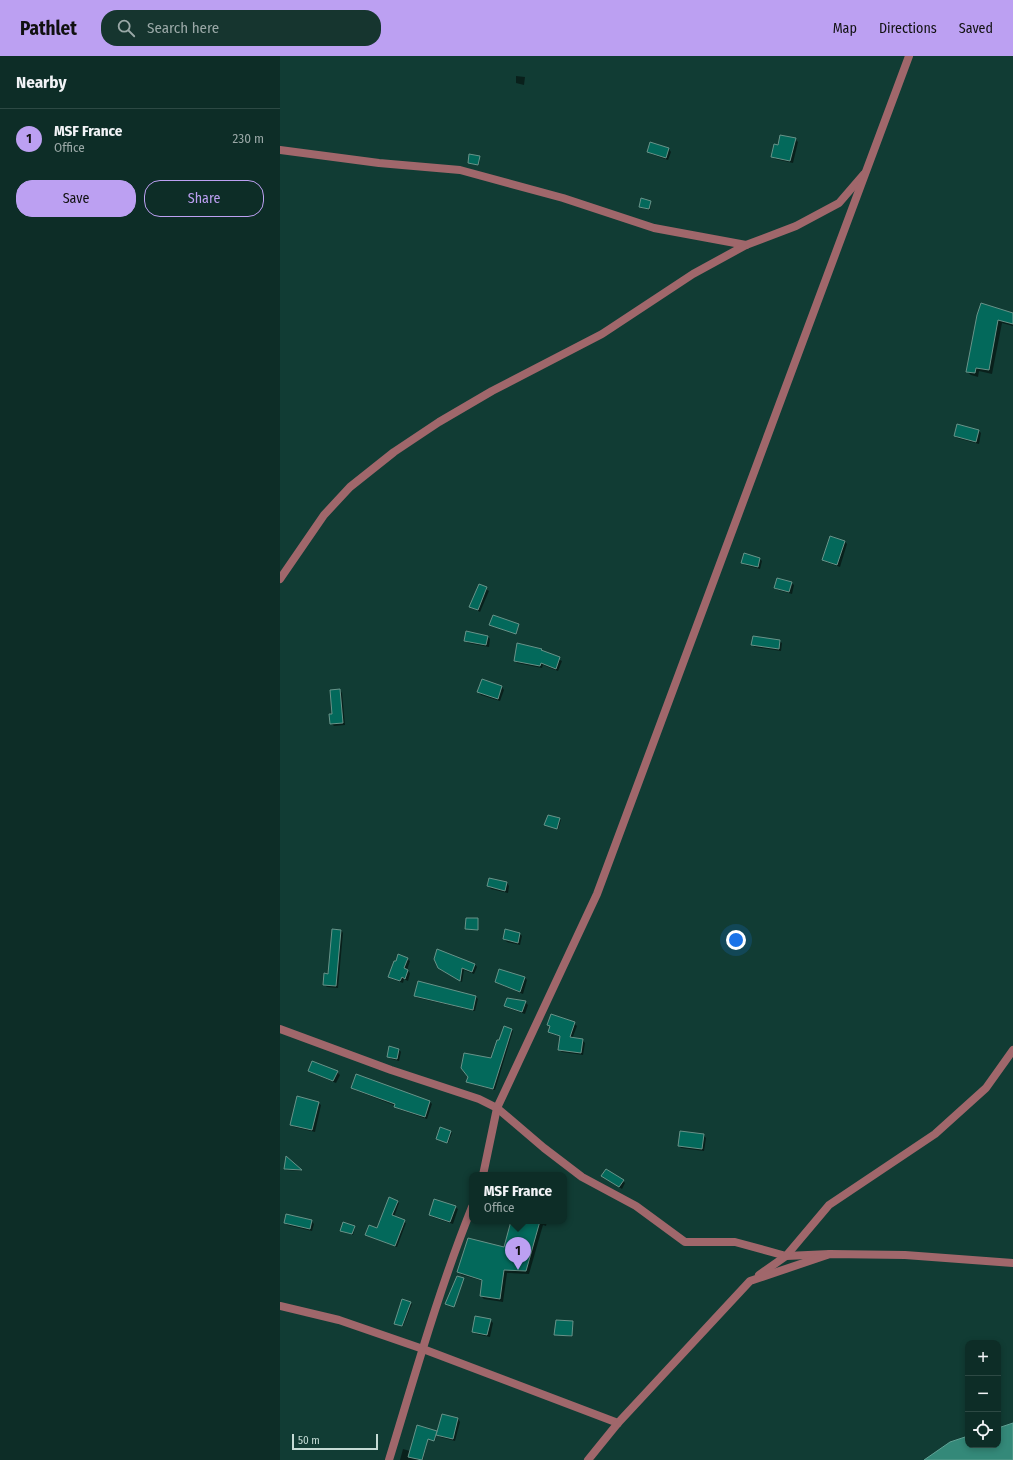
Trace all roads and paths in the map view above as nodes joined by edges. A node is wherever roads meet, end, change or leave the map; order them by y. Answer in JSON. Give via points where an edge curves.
{"nodes":[{"id":1,"x":909,"y":56,"type":"edge"},
{"id":2,"x":280,"y":150,"type":"edge"},
{"id":3,"x":866,"y":173,"type":"junction"},
{"id":4,"x":746,"y":245,"type":"junction"},
{"id":5,"x":280,"y":579,"type":"edge"},
{"id":6,"x":280,"y":1029,"type":"edge"},
{"id":7,"x":1013,"y":1050,"type":"edge"},
{"id":8,"x":498,"y":1108,"type":"junction"},
{"id":9,"x":484,"y":1172,"type":"edge"},
{"id":10,"x":469,"y":1214,"type":"edge"},
{"id":11,"x":830,"y":1254,"type":"junction"},
{"id":12,"x":786,"y":1256,"type":"junction"},
{"id":13,"x":1013,"y":1263,"type":"edge"},
{"id":14,"x":750,"y":1281,"type":"junction"},
{"id":15,"x":280,"y":1306,"type":"edge"},
{"id":16,"x":422,"y":1349,"type":"junction"},
{"id":17,"x":618,"y":1423,"type":"junction"},
{"id":18,"x":389,"y":1460,"type":"edge"},
{"id":19,"x":588,"y":1460,"type":"edge"}],
"edges":[{"from":1,"to":3,"type":"street"},
{"from":2,"to":4,"type":"street","via":[[460,170],[564,198],[654,228]]},
{"from":3,"to":4,"type":"street","via":[[839,203],[796,226]]},
{"from":3,"to":8,"type":"street","via":[[597,894]]},
{"from":4,"to":5,"type":"street","via":[[693,274],[602,334],[492,391],[394,452],[350,487],[324,515]]},
{"from":6,"to":8,"type":"street"},
{"from":7,"to":12,"type":"street","via":[[986,1088],[935,1134],[829,1205]]},
{"from":8,"to":9,"type":"street"},
{"from":8,"to":12,"type":"street","via":[[582,1177],[636,1206],[685,1242],[735,1242]]},
{"from":10,"to":16,"type":"street"},
{"from":11,"to":12,"type":"street"},
{"from":11,"to":13,"type":"street","via":[[905,1255]]},
{"from":11,"to":14,"type":"street"},
{"from":12,"to":14,"type":"street"},
{"from":14,"to":17,"type":"street"},
{"from":15,"to":16,"type":"street","via":[[339,1320]]},
{"from":16,"to":17,"type":"street"},
{"from":16,"to":18,"type":"street"},
{"from":17,"to":19,"type":"street"}]}
